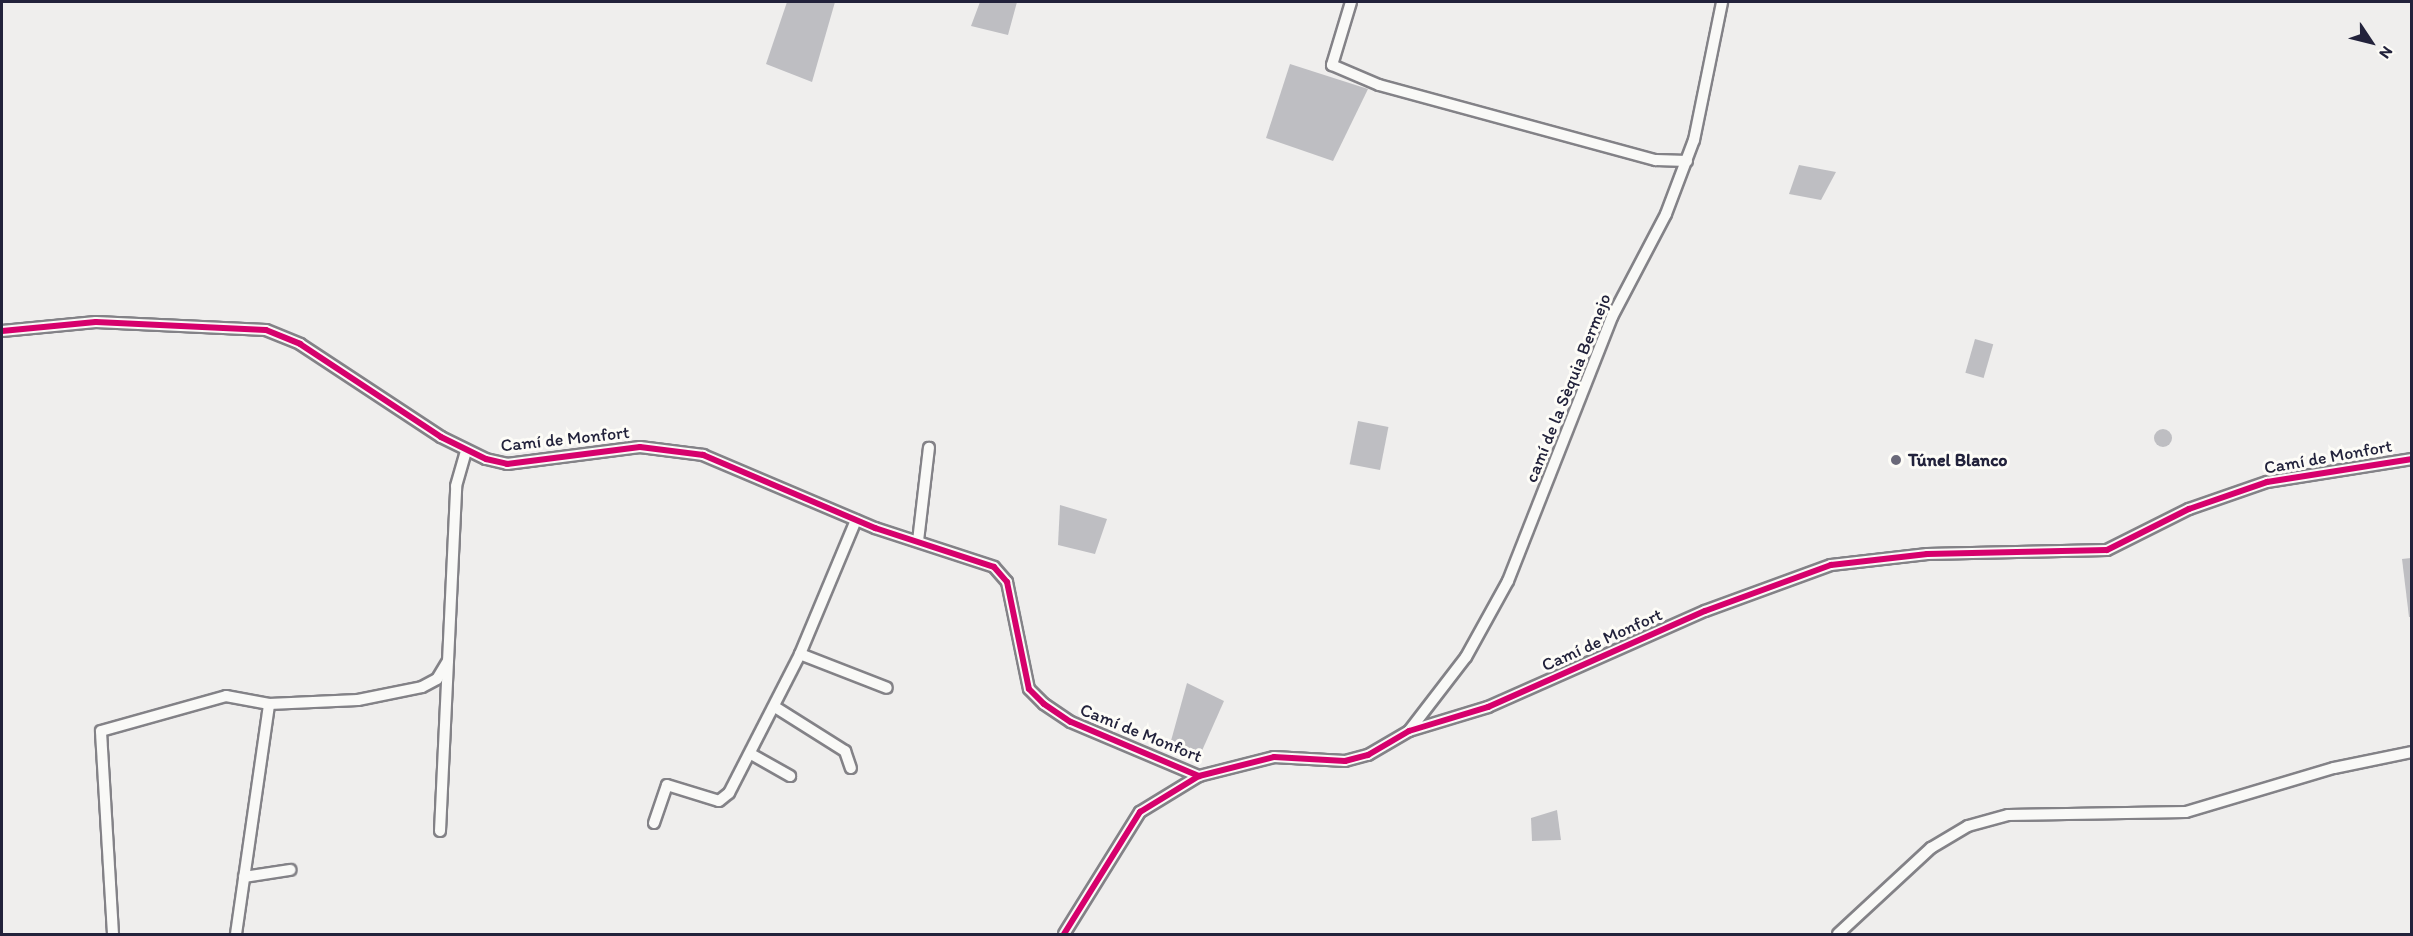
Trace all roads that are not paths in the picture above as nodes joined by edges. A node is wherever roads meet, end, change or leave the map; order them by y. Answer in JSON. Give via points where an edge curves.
{"nodes":[{"id":1,"x":1351,"y":2,"type":"edge"},
{"id":2,"x":1722,"y":2,"type":"edge"},
{"id":3,"x":1687,"y":161,"type":"junction"},
{"id":4,"x":2,"y":331,"type":"edge"},
{"id":5,"x":929,"y":448,"type":"dead end"},
{"id":6,"x":466,"y":452,"type":"junction"},
{"id":7,"x":2412,"y":459,"type":"edge"},
{"id":8,"x":856,"y":520,"type":"junction"},
{"id":9,"x":918,"y":541,"type":"junction"},
{"id":10,"x":800,"y":654,"type":"junction"},
{"id":11,"x":448,"y":661,"type":"junction"},
{"id":12,"x":887,"y":688,"type":"dead end"},
{"id":13,"x":269,"y":704,"type":"junction"},
{"id":14,"x":775,"y":707,"type":"junction"},
{"id":15,"x":1409,"y":731,"type":"junction"},
{"id":16,"x":2412,"y":752,"type":"edge"},
{"id":17,"x":751,"y":754,"type":"junction"},
{"id":18,"x":851,"y":768,"type":"dead end"},
{"id":19,"x":790,"y":776,"type":"dead end"},
{"id":20,"x":1199,"y":776,"type":"junction"},
{"id":21,"x":654,"y":824,"type":"dead end"},
{"id":22,"x":440,"y":831,"type":"dead end"},
{"id":23,"x":290,"y":870,"type":"dead end"},
{"id":24,"x":244,"y":877,"type":"junction"},
{"id":25,"x":113,"y":934,"type":"edge"},
{"id":26,"x":236,"y":934,"type":"edge"},
{"id":27,"x":1064,"y":934,"type":"edge"},
{"id":28,"x":1838,"y":934,"type":"edge"}],
"edges":[{"from":1,"to":3,"type":"street","via":[[1332,65],[1379,85],[1656,160]]},
{"from":2,"to":3,"type":"street","name":"camí de la Sèquia Bermejo"},
{"from":3,"to":15,"type":"street","name":"camí de la Sèquia Bermejo","via":[[1612,317],[1508,581],[1466,657]]},
{"from":4,"to":6,"type":"street","name":"Camí de Monfort","via":[[96,322],[231,326],[281,333]]},
{"from":5,"to":9,"type":"street"},
{"from":6,"to":8,"type":"street","name":"Camí de Monfort","via":[[507,464],[612,449],[667,448],[702,455]]},
{"from":6,"to":11,"type":"street","via":[[456,486]]},
{"from":7,"to":15,"type":"street","name":"Camí de Monfort","via":[[2267,482],[2189,509],[2107,550],[1927,554],[1831,565],[1705,611],[1488,707]]},
{"from":8,"to":9,"type":"street","name":"Camí de Monfort"},
{"from":8,"to":10,"type":"street"},
{"from":9,"to":20,"type":"street","name":"Camí de Monfort","via":[[974,556],[1007,582],[1029,689],[1044,704],[1071,722]]},
{"from":10,"to":12,"type":"street"},
{"from":10,"to":14,"type":"street"},
{"from":11,"to":13,"type":"street","via":[[437,679],[422,687],[358,700]]},
{"from":11,"to":22,"type":"street"},
{"from":13,"to":24,"type":"street"},
{"from":13,"to":25,"type":"street","via":[[226,696],[101,731]]},
{"from":14,"to":17,"type":"street"},
{"from":14,"to":18,"type":"street","via":[[845,751]]},
{"from":15,"to":20,"type":"street","name":"Camí de Monfort","via":[[1368,755],[1345,761],[1274,757]]},
{"from":16,"to":28,"type":"street","via":[[2334,768],[2186,812],[2008,815],[1968,826],[1931,849]]},
{"from":17,"to":19,"type":"street"},
{"from":17,"to":21,"type":"street","via":[[719,801],[667,785]]},
{"from":20,"to":27,"type":"street","via":[[1140,812]]},
{"from":23,"to":24,"type":"street"},
{"from":24,"to":26,"type":"street"}]}
